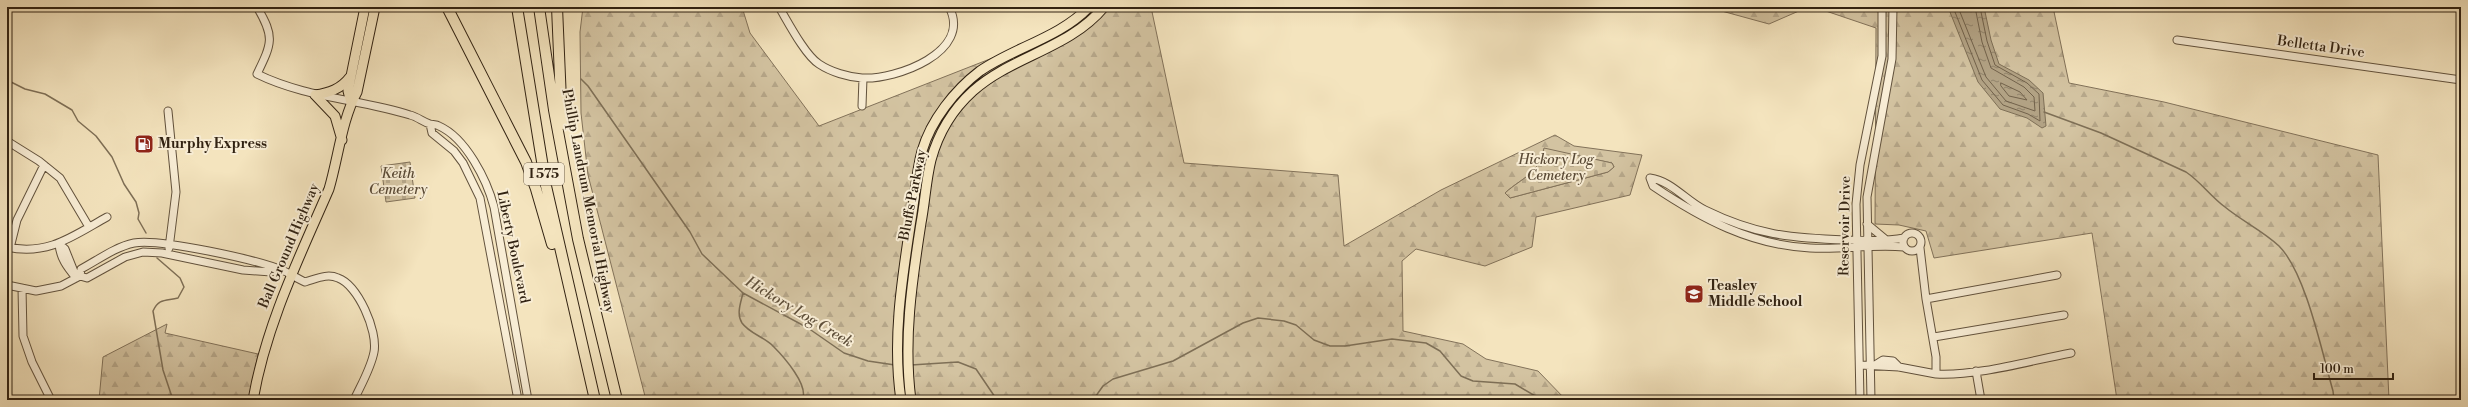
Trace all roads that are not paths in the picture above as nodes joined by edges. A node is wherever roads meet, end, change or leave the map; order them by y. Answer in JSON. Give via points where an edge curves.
{"nodes":[{"id":1,"x":257,"y":7,"type":"edge"},
{"id":2,"x":365,"y":7,"type":"edge"},
{"id":3,"x":375,"y":7,"type":"edge"},
{"id":4,"x":447,"y":7,"type":"edge"},
{"id":5,"x":517,"y":7,"type":"edge"},
{"id":6,"x":538,"y":7,"type":"edge"},
{"id":7,"x":557,"y":7,"type":"edge"},
{"id":8,"x":779,"y":7,"type":"edge"},
{"id":9,"x":949,"y":7,"type":"edge"},
{"id":10,"x":1089,"y":7,"type":"edge"},
{"id":11,"x":1104,"y":7,"type":"edge"},
{"id":12,"x":1882,"y":7,"type":"edge"},
{"id":13,"x":1893,"y":7,"type":"edge"},
{"id":14,"x":2177,"y":40,"type":"dead end"},
{"id":15,"x":1033,"y":43,"type":"junction"},
{"id":16,"x":1038,"y":53,"type":"junction"},
{"id":17,"x":352,"y":74,"type":"junction"},
{"id":18,"x":863,"y":78,"type":"junction"},
{"id":19,"x":2461,"y":80,"type":"edge"},
{"id":20,"x":315,"y":95,"type":"junction"},
{"id":21,"x":351,"y":103,"type":"junction"},
{"id":22,"x":862,"y":106,"type":"dead end"},
{"id":23,"x":168,"y":111,"type":"dead end"},
{"id":24,"x":430,"y":124,"type":"junction"},
{"id":25,"x":342,"y":140,"type":"junction"},
{"id":26,"x":7,"y":141,"type":"edge"},
{"id":27,"x":44,"y":165,"type":"junction"},
{"id":28,"x":564,"y":170,"type":"junction"},
{"id":29,"x":107,"y":217,"type":"dead end"},
{"id":30,"x":1867,"y":224,"type":"junction"},
{"id":31,"x":89,"y":227,"type":"junction"},
{"id":32,"x":910,"y":229,"type":"junction"},
{"id":33,"x":920,"y":230,"type":"junction"},
{"id":34,"x":1904,"y":238,"type":"junction"},
{"id":35,"x":1887,"y":240,"type":"junction"},
{"id":36,"x":58,"y":244,"type":"junction"},
{"id":37,"x":170,"y":244,"type":"junction"},
{"id":38,"x":1856,"y":244,"type":"junction"},
{"id":39,"x":1867,"y":244,"type":"junction"},
{"id":40,"x":8,"y":247,"type":"edge"},
{"id":41,"x":1839,"y":247,"type":"junction"},
{"id":42,"x":1904,"y":247,"type":"junction"},
{"id":43,"x":1920,"y":248,"type":"junction"},
{"id":44,"x":1912,"y":252,"type":"junction"},
{"id":45,"x":168,"y":254,"type":"junction"},
{"id":46,"x":1857,"y":264,"type":"junction"},
{"id":47,"x":1921,"y":270,"type":"junction"},
{"id":48,"x":291,"y":276,"type":"junction"},
{"id":49,"x":2057,"y":276,"type":"dead end"},
{"id":50,"x":78,"y":277,"type":"junction"},
{"id":51,"x":7,"y":285,"type":"edge"},
{"id":52,"x":22,"y":288,"type":"junction"},
{"id":53,"x":1926,"y":299,"type":"junction"},
{"id":54,"x":2064,"y":315,"type":"dead end"},
{"id":55,"x":1934,"y":337,"type":"junction"},
{"id":56,"x":580,"y":340,"type":"junction"},
{"id":57,"x":2071,"y":353,"type":"dead end"},
{"id":58,"x":1860,"y":365,"type":"junction"},
{"id":59,"x":1873,"y":365,"type":"junction"},
{"id":60,"x":1976,"y":370,"type":"junction"},
{"id":61,"x":1936,"y":374,"type":"junction"},
{"id":62,"x":51,"y":400,"type":"edge"},
{"id":63,"x":253,"y":400,"type":"edge"},
{"id":64,"x":354,"y":400,"type":"edge"},
{"id":65,"x":518,"y":400,"type":"edge"},
{"id":66,"x":528,"y":400,"type":"edge"},
{"id":67,"x":595,"y":400,"type":"edge"},
{"id":68,"x":617,"y":400,"type":"edge"},
{"id":69,"x":901,"y":400,"type":"edge"},
{"id":70,"x":911,"y":400,"type":"edge"},
{"id":71,"x":1860,"y":400,"type":"edge"},
{"id":72,"x":1871,"y":400,"type":"edge"},
{"id":73,"x":1981,"y":400,"type":"edge"}],
"edges":[{"from":1,"to":20,"type":"street","name":"Liberty Boulevard","via":[[271,36],[270,46],[257,74],[277,84]]},
{"from":2,"to":17,"type":"main road","name":"Ball Ground Highway"},
{"from":3,"to":21,"type":"main road","name":"Ball Ground Highway","via":[[357,92]]},
{"from":4,"to":56,"type":"highway","via":[[533,180]]},
{"from":5,"to":56,"type":"highway","number":"I 575","via":[[546,186]]},
{"from":6,"to":28,"type":"highway","name":"Phillip Landrum Memorial Highway","number":"I 575"},
{"from":7,"to":28,"type":"highway"},
{"from":8,"to":18,"type":"street","via":[[798,39],[818,64],[843,75]]},
{"from":9,"to":18,"type":"street","via":[[954,27],[949,44],[931,58],[907,70]]},
{"from":10,"to":15,"type":"main road","name":"Bluffs Parkway","via":[[1063,28]]},
{"from":11,"to":16,"type":"main road","name":"Bluffs Parkway","via":[[1067,39]]},
{"from":12,"to":38,"type":"street","name":"Reservoir Drive","via":[[1884,31],[1881,61],[1858,180]]},
{"from":13,"to":30,"type":"street","name":"Reservoir Drive","via":[[1892,59],[1870,175]]},
{"from":14,"to":19,"type":"street","name":"Belletta Drive"},
{"from":15,"to":16,"type":"main road"},
{"from":15,"to":32,"type":"main road","name":"Bluffs Parkway","via":[[981,71],[946,105],[922,150]]},
{"from":16,"to":33,"type":"main road","name":"Bluffs Parkway","via":[[998,72],[973,91],[956,109],[942,131],[931,160]]},
{"from":17,"to":20,"type":"main road","via":[[339,88]]},
{"from":17,"to":21,"type":"main road","name":"Ball Ground Highway","via":[[348,91]]},
{"from":18,"to":22,"type":"street"},
{"from":20,"to":21,"type":"street","name":"Liberty Boulevard"},
{"from":20,"to":25,"type":"main road","via":[[335,116]]},
{"from":21,"to":24,"type":"street","name":"Liberty Boulevard","via":[[409,114]]},
{"from":21,"to":25,"type":"main road","name":"Ball Ground Highway"},
{"from":23,"to":37,"type":"street","via":[[176,188]]},
{"from":24,"to":65,"type":"street","name":"Liberty Boulevard","via":[[432,133],[464,163],[480,198]]},
{"from":24,"to":66,"type":"street","name":"Liberty Boulevard","via":[[438,125],[460,144],[474,161],[488,189],[495,214]]},
{"from":25,"to":48,"type":"main road","name":"Ball Ground Highway","via":[[329,189]]},
{"from":26,"to":27,"type":"street"},
{"from":27,"to":31,"type":"street","via":[[64,182]]},
{"from":27,"to":40,"type":"street"},
{"from":28,"to":68,"type":"highway","name":"Phillip Landrum Memorial Highway","number":"I 575"},
{"from":29,"to":31,"type":"street"},
{"from":30,"to":35,"type":"street"},
{"from":30,"to":39,"type":"street","name":"Reservoir Drive"},
{"from":31,"to":36,"type":"street"},
{"from":32,"to":33,"type":"main road"},
{"from":32,"to":69,"type":"main road","name":"Bluffs Parkway","via":[[901,289],[898,341]]},
{"from":33,"to":70,"type":"main road","name":"Bluffs Parkway","via":[[912,282],[908,340]]},
{"from":34,"to":35,"type":"street"},
{"from":34,"to":42,"type":"street"},
{"from":34,"to":43,"type":"street","via":[[1908,234],[1917,235],[1921,239]]},
{"from":35,"to":39,"type":"street"},
{"from":36,"to":40,"type":"street","via":[[34,250]]},
{"from":36,"to":50,"type":"street","via":[[59,252],[67,266]]},
{"from":37,"to":45,"type":"street"},
{"from":37,"to":48,"type":"street","via":[[244,260],[284,271]]},
{"from":37,"to":50,"type":"street","via":[[142,242],[123,246],[81,269]]},
{"from":38,"to":39,"type":"street"},
{"from":38,"to":41,"type":"street"},
{"from":38,"to":41,"type":"street","via":[[1799,238],[1736,226],[1702,209],[1661,180],[1650,178],[1654,186],[1665,194],[1700,216],[1729,230],[1782,244],[1810,248]]},
{"from":38,"to":46,"type":"street","name":"Reservoir Drive"},
{"from":39,"to":42,"type":"street"},
{"from":39,"to":59,"type":"street","name":"Reservoir Drive"},
{"from":41,"to":46,"type":"street","via":[[1852,256]]},
{"from":42,"to":44,"type":"street"},
{"from":43,"to":44,"type":"street"},
{"from":43,"to":47,"type":"street"},
{"from":44,"to":47,"type":"street"},
{"from":45,"to":48,"type":"street","via":[[243,270],[263,270]]},
{"from":45,"to":50,"type":"street","via":[[134,254],[87,278]]},
{"from":46,"to":58,"type":"street","name":"Reservoir Drive"},
{"from":47,"to":53,"type":"street"},
{"from":48,"to":63,"type":"main road","name":"Ball Ground Highway","via":[[267,338]]},
{"from":48,"to":64,"type":"street","via":[[305,282],[325,276],[338,278],[354,293],[368,316],[375,336],[374,352]]},
{"from":49,"to":53,"type":"street"},
{"from":50,"to":52,"type":"street","via":[[61,286],[36,290]]},
{"from":51,"to":52,"type":"street"},
{"from":52,"to":62,"type":"street","via":[[23,336],[32,362]]},
{"from":53,"to":55,"type":"street"},
{"from":54,"to":55,"type":"street"},
{"from":55,"to":61,"type":"street"},
{"from":56,"to":67,"type":"highway","number":"I 575"},
{"from":57,"to":60,"type":"street"},
{"from":58,"to":59,"type":"street"},
{"from":58,"to":71,"type":"street","name":"Reservoir Drive"},
{"from":59,"to":61,"type":"street","via":[[1883,370],[1899,367]]},
{"from":59,"to":72,"type":"street","name":"Reservoir Drive"},
{"from":60,"to":61,"type":"street"},
{"from":60,"to":73,"type":"street"}]}
